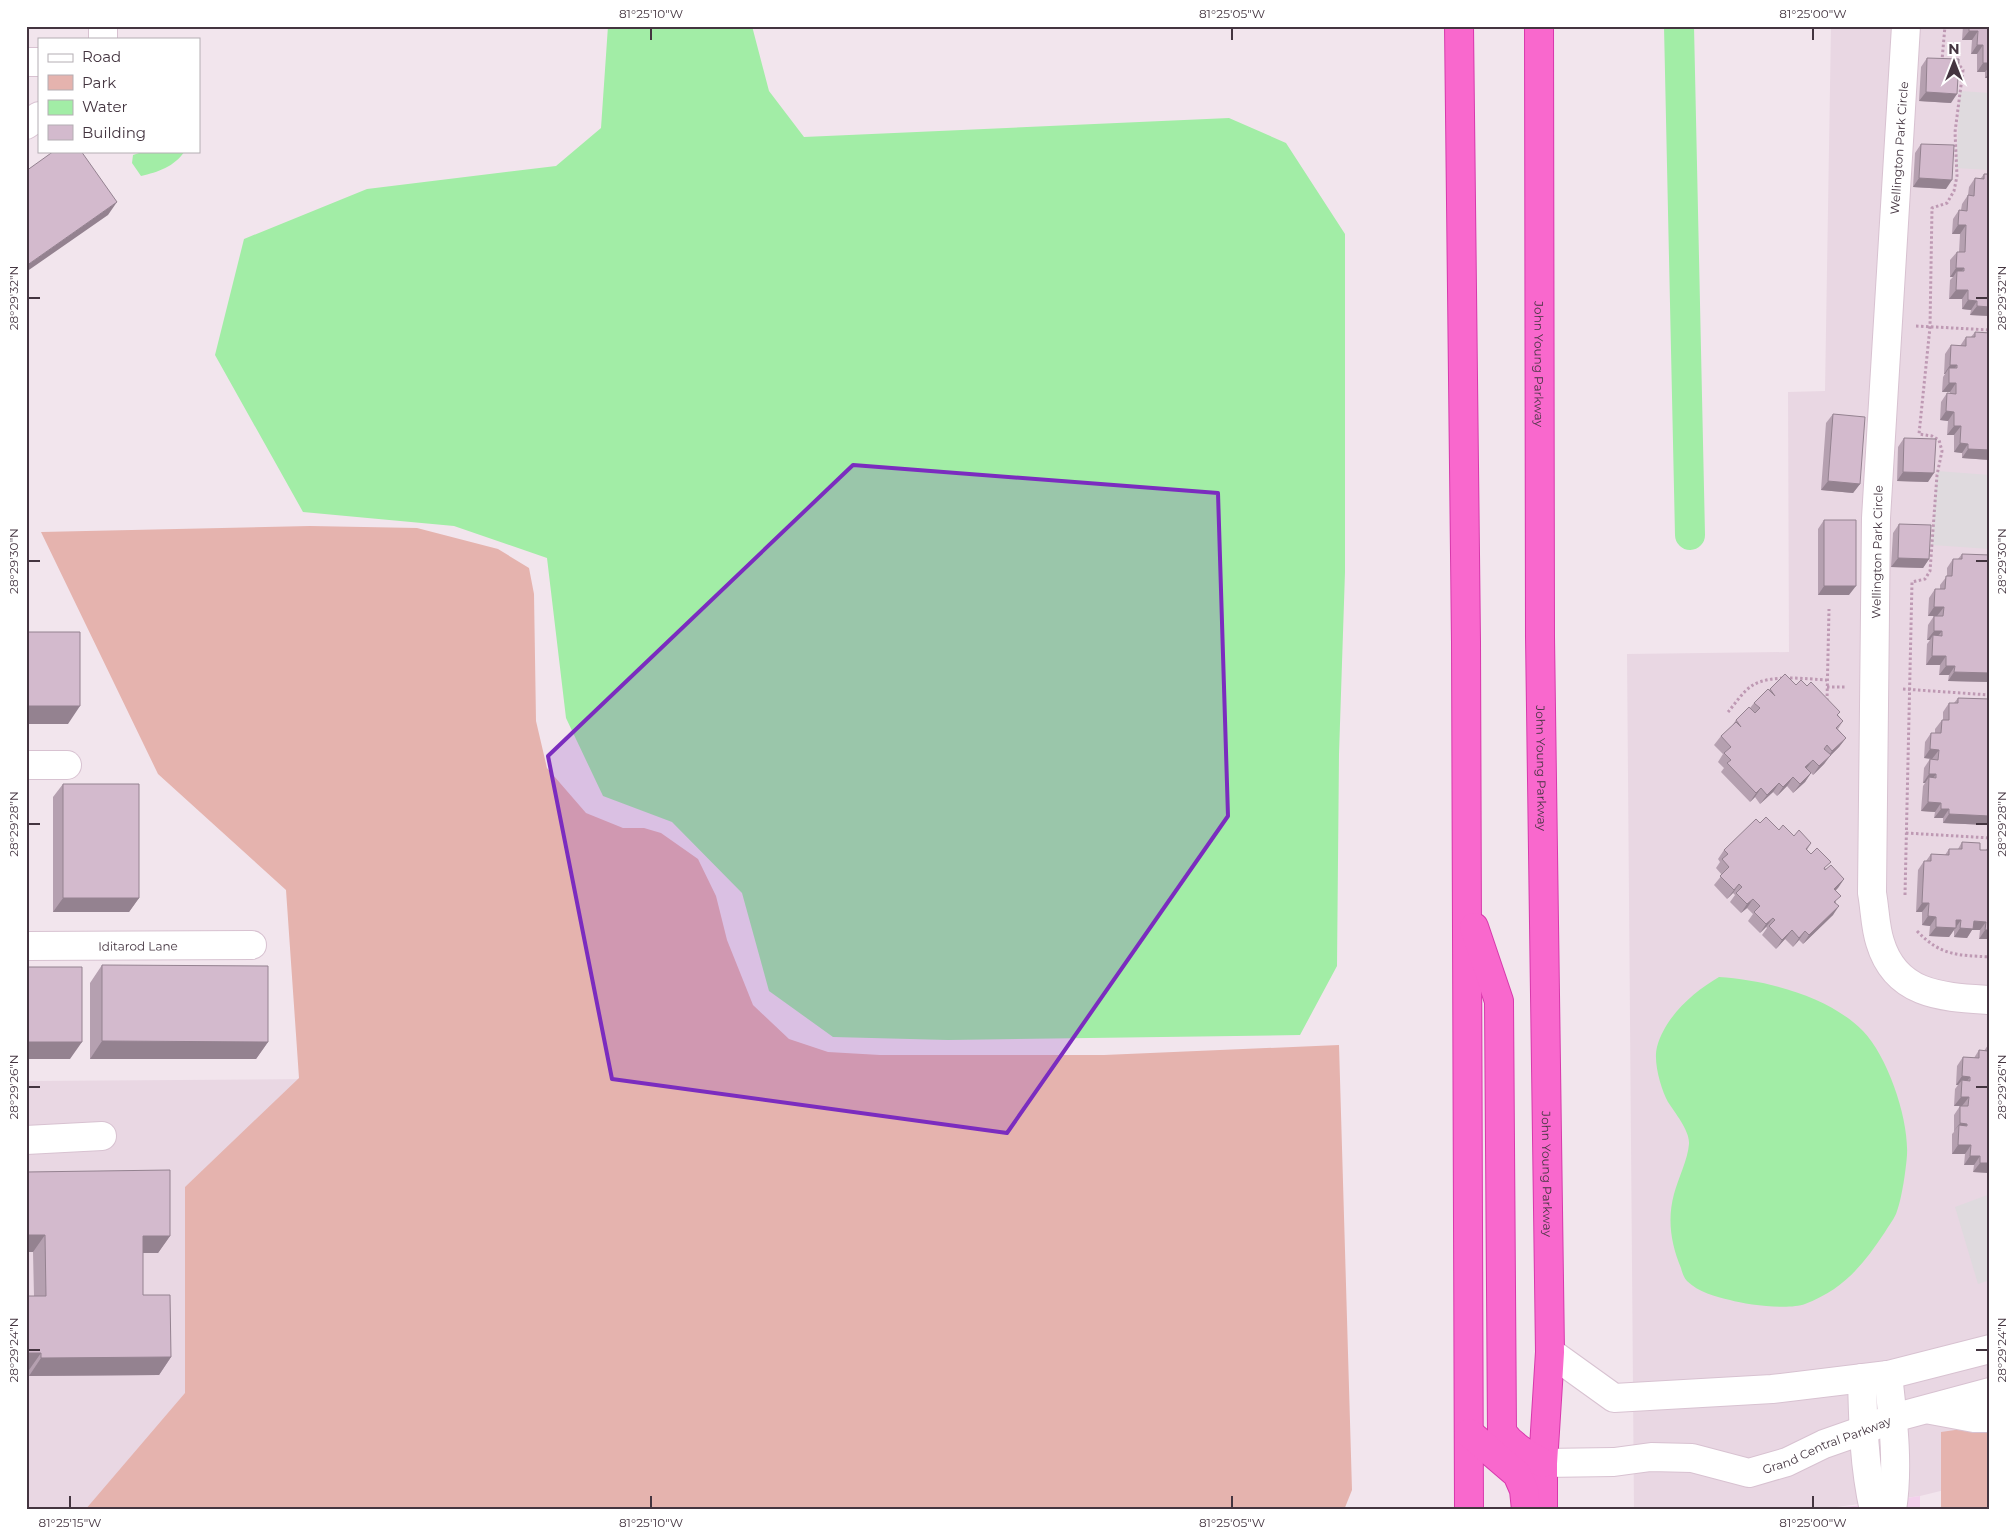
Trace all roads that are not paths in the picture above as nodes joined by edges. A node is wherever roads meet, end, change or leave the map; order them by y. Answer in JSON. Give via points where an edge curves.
{"nodes":[{"id":1,"x":1459,"y":26,"type":"edge"},
{"id":2,"x":1539,"y":26,"type":"edge"},
{"id":3,"x":1906,"y":26,"type":"edge"},
{"id":4,"x":38,"y":117,"type":"edge"},
{"id":5,"x":26,"y":125,"type":"edge"},
{"id":6,"x":26,"y":765,"type":"edge"},
{"id":7,"x":67,"y":765,"type":"dead end"},
{"id":8,"x":1466,"y":906,"type":"junction"},
{"id":9,"x":252,"y":945,"type":"dead end"},
{"id":10,"x":26,"y":946,"type":"edge"},
{"id":11,"x":1990,"y":1000,"type":"edge"},
{"id":12,"x":102,"y":1136,"type":"dead end"},
{"id":13,"x":26,"y":1140,"type":"edge"},
{"id":14,"x":1990,"y":1349,"type":"edge"},
{"id":15,"x":1550,"y":1352,"type":"junction"},
{"id":16,"x":1875,"y":1376,"type":"junction"},
{"id":17,"x":1990,"y":1392,"type":"edge"},
{"id":18,"x":1922,"y":1409,"type":"junction"},
{"id":19,"x":1892,"y":1418,"type":"junction"},
{"id":20,"x":1990,"y":1418,"type":"edge"},
{"id":21,"x":1864,"y":1430,"type":"junction"},
{"id":22,"x":1469,"y":1433,"type":"junction"},
{"id":23,"x":1543,"y":1463,"type":"junction"},
{"id":24,"x":1469,"y":1510,"type":"edge"},
{"id":25,"x":1526,"y":1510,"type":"edge"},
{"id":26,"x":1543,"y":1510,"type":"edge"},
{"id":27,"x":1874,"y":1510,"type":"edge"},
{"id":28,"x":1892,"y":1510,"type":"edge"}],
"edges":[{"from":1,"to":8,"type":"highway"},
{"from":2,"to":15,"type":"highway","name":"John Young Parkway","via":[[1540,637]]},
{"from":3,"to":11,"type":"street","name":"Wellington Park Circle","via":[[1876,518],[1872,893],[1880,943],[1896,974],[1916,988],[1946,997]]},
{"from":4,"to":5,"type":"street"},
{"from":6,"to":7,"type":"street"},
{"from":8,"to":22,"type":"highway"},
{"from":8,"to":23,"type":"highway","via":[[1499,1000],[1502,1432],[1519,1450]]},
{"from":9,"to":10,"type":"street","name":"Iditarod Lane"},
{"from":12,"to":13,"type":"street"},
{"from":14,"to":16,"type":"street"},
{"from":15,"to":16,"type":"street","via":[[1614,1398],[1772,1389]]},
{"from":15,"to":23,"type":"highway","name":"John Young Parkway"},
{"from":16,"to":19,"type":"street"},
{"from":16,"to":21,"type":"street"},
{"from":17,"to":18,"type":"street","name":"Grand Central Parkway"},
{"from":18,"to":19,"type":"street","name":"Grand Central Parkway"},
{"from":18,"to":20,"type":"street"},
{"from":19,"to":21,"type":"street","name":"Grand Central Parkway"},
{"from":19,"to":28,"type":"street","via":[[1896,1485]]},
{"from":21,"to":23,"type":"street","name":"Grand Central Parkway","via":[[1787,1462],[1749,1473],[1692,1458]]},
{"from":21,"to":27,"type":"street"},
{"from":22,"to":24,"type":"highway"},
{"from":22,"to":25,"type":"highway","via":[[1516,1474],[1524,1490]]},
{"from":23,"to":26,"type":"highway","name":"John Young Parkway"}]}
